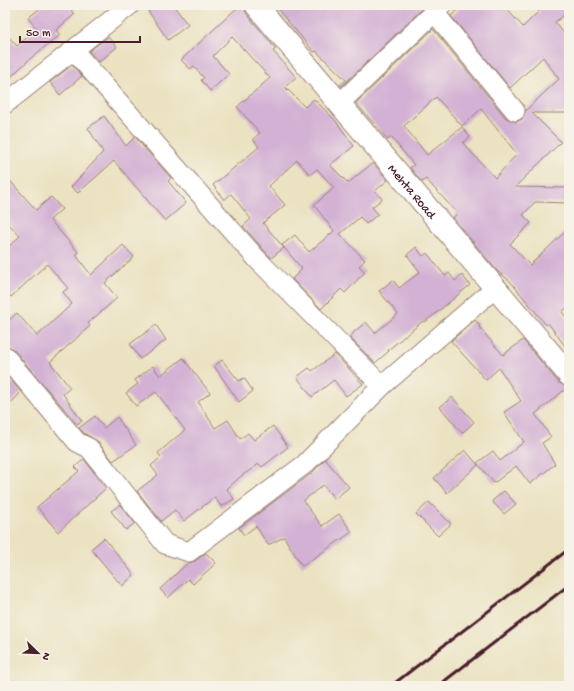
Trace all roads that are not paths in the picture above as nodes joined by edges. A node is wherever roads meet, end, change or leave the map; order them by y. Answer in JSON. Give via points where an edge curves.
{"nodes":[{"id":1,"x":130,"y":5,"type":"edge"},
{"id":2,"x":256,"y":5,"type":"edge"},
{"id":3,"x":438,"y":9,"type":"edge"},
{"id":4,"x":74,"y":51,"type":"junction"},
{"id":5,"x":5,"y":104,"type":"edge"},
{"id":6,"x":339,"y":104,"type":"junction"},
{"id":7,"x":515,"y":111,"type":"dead end"},
{"id":8,"x":495,"y":288,"type":"junction"},
{"id":9,"x":5,"y":356,"type":"edge"},
{"id":10,"x":569,"y":375,"type":"edge"},
{"id":11,"x":382,"y":386,"type":"junction"}],
"edges":[{"from":1,"to":4,"type":"street"},
{"from":2,"to":6,"type":"street","name":"Mehta Road"},
{"from":3,"to":6,"type":"street"},
{"from":3,"to":7,"type":"street"},
{"from":4,"to":5,"type":"street"},
{"from":4,"to":11,"type":"street","via":[[257,259]]},
{"from":6,"to":8,"type":"street","name":"Mehta Road"},
{"from":8,"to":10,"type":"street","name":"Mehta Road"},
{"from":8,"to":11,"type":"street"},
{"from":9,"to":11,"type":"street","via":[[77,442],[89,448],[165,544],[189,552],[305,464]]}]}
